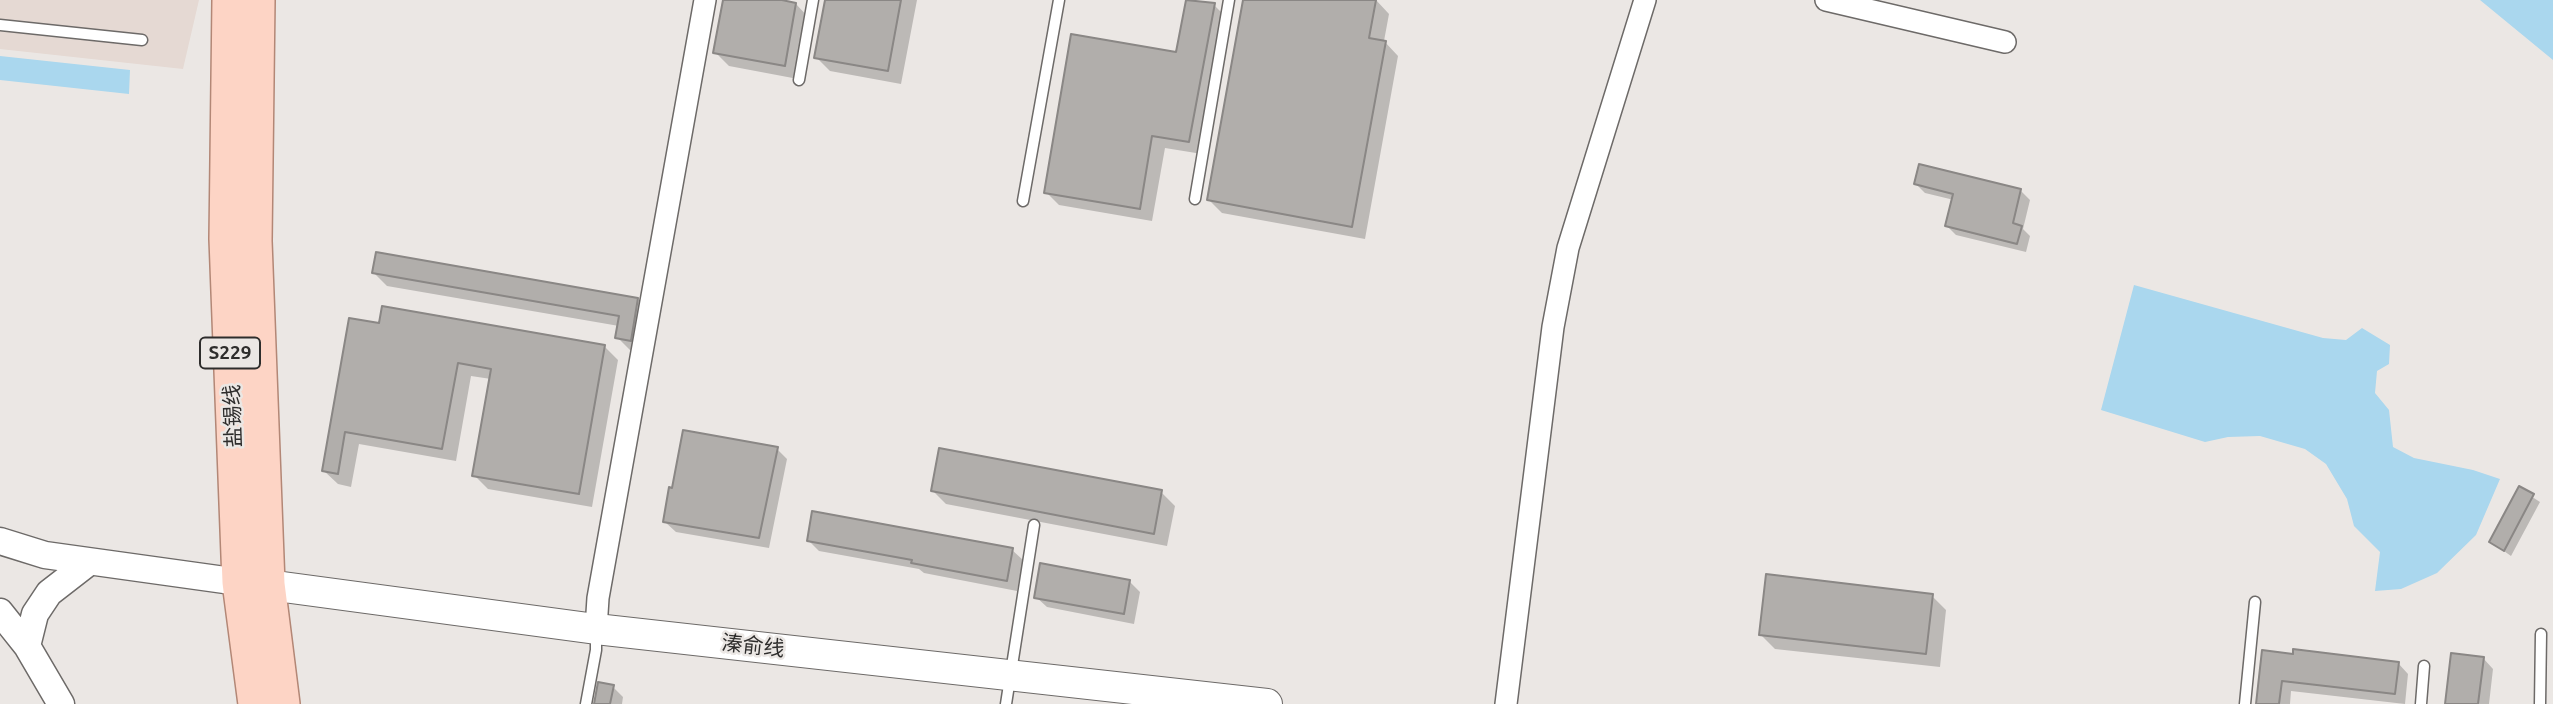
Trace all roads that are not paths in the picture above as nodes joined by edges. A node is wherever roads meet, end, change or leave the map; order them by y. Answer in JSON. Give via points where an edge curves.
{"nodes":[{"id":1,"x":229,"y":0,"type":"edge"},
{"id":2,"x":258,"y":0,"type":"edge"},
{"id":3,"x":705,"y":0,"type":"edge"},
{"id":4,"x":813,"y":0,"type":"edge"},
{"id":5,"x":1059,"y":0,"type":"edge"},
{"id":6,"x":1229,"y":0,"type":"edge"},
{"id":7,"x":1645,"y":0,"type":"edge"},
{"id":8,"x":1826,"y":0,"type":"edge"},
{"id":9,"x":0,"y":24,"type":"edge"},
{"id":10,"x":142,"y":40,"type":"dead end"},
{"id":11,"x":2005,"y":42,"type":"dead end"},
{"id":12,"x":799,"y":80,"type":"dead end"},
{"id":13,"x":1195,"y":199,"type":"dead end"},
{"id":14,"x":1023,"y":201,"type":"dead end"},
{"id":15,"x":1034,"y":525,"type":"dead end"},
{"id":16,"x":0,"y":541,"type":"edge"},
{"id":17,"x":89,"y":562,"type":"junction"},
{"id":18,"x":253,"y":583,"type":"junction"},
{"id":19,"x":2255,"y":602,"type":"dead end"},
{"id":20,"x":0,"y":612,"type":"edge"},
{"id":21,"x":596,"y":629,"type":"junction"},
{"id":22,"x":2542,"y":634,"type":"dead end"},
{"id":23,"x":26,"y":646,"type":"junction"},
{"id":24,"x":2424,"y":666,"type":"dead end"},
{"id":25,"x":1009,"y":674,"type":"junction"},
{"id":26,"x":1159,"y":698,"type":"edge"},
{"id":27,"x":61,"y":704,"type":"edge"},
{"id":28,"x":256,"y":704,"type":"edge"},
{"id":29,"x":283,"y":704,"type":"edge"},
{"id":30,"x":586,"y":704,"type":"edge"},
{"id":31,"x":1006,"y":704,"type":"edge"},
{"id":32,"x":1267,"y":704,"type":"edge"},
{"id":33,"x":1506,"y":704,"type":"edge"},
{"id":34,"x":2245,"y":704,"type":"edge"},
{"id":35,"x":2421,"y":704,"type":"edge"},
{"id":36,"x":2540,"y":704,"type":"edge"}],
"edges":[{"from":1,"to":18,"type":"main road","name":"盐锡线","number":"S229","via":[[226,239]]},
{"from":2,"to":18,"type":"main road","name":"盐锡线","number":"S229"},
{"from":3,"to":21,"type":"street"},
{"from":4,"to":12,"type":"lane"},
{"from":5,"to":14,"type":"lane"},
{"from":6,"to":13,"type":"lane"},
{"from":7,"to":33,"type":"street","via":[[1568,248],[1553,327]]},
{"from":8,"to":11,"type":"street"},
{"from":9,"to":10,"type":"lane"},
{"from":15,"to":25,"type":"lane"},
{"from":16,"to":17,"type":"street"},
{"from":17,"to":18,"type":"street"},
{"from":17,"to":23,"type":"street","via":[[49,593],[35,614]]},
{"from":18,"to":21,"type":"main road","name":"溱俞线"},
{"from":18,"to":28,"type":"main road","name":"盐锡线","number":"S229"},
{"from":18,"to":29,"type":"main road","name":"盐锡线","number":"S229"},
{"from":19,"to":34,"type":"lane"},
{"from":20,"to":23,"type":"street"},
{"from":21,"to":25,"type":"main road","name":"溱俞线"},
{"from":21,"to":30,"type":"lane"},
{"from":22,"to":36,"type":"lane"},
{"from":23,"to":27,"type":"street"},
{"from":24,"to":35,"type":"lane"},
{"from":25,"to":26,"type":"main road","name":"溱俞线"},
{"from":25,"to":31,"type":"lane"},
{"from":26,"to":32,"type":"main road","name":"溱俞线"}]}
